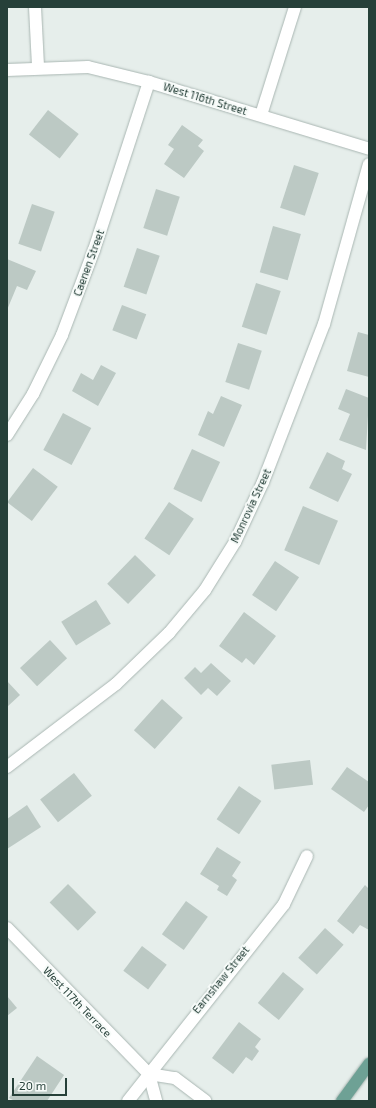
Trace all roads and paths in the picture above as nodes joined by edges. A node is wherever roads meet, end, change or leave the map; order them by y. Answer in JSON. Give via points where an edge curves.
{"nodes":[{"id":1,"x":35,"y":7,"type":"edge"},
{"id":2,"x":295,"y":7,"type":"edge"},
{"id":3,"x":38,"y":67,"type":"junction"},
{"id":4,"x":7,"y":70,"type":"edge"},
{"id":5,"x":149,"y":82,"type":"junction"},
{"id":6,"x":261,"y":115,"type":"junction"},
{"id":7,"x":369,"y":149,"type":"edge"},
{"id":8,"x":369,"y":164,"type":"edge"},
{"id":9,"x":7,"y":435,"type":"edge"},
{"id":10,"x":7,"y":767,"type":"edge"},
{"id":11,"x":307,"y":856,"type":"dead end"},
{"id":12,"x":7,"y":928,"type":"edge"},
{"id":13,"x":369,"y":1064,"type":"edge"},
{"id":14,"x":149,"y":1074,"type":"junction"},
{"id":15,"x":128,"y":1101,"type":"edge"},
{"id":16,"x":156,"y":1101,"type":"edge"},
{"id":17,"x":205,"y":1101,"type":"edge"},
{"id":18,"x":342,"y":1101,"type":"edge"}],
"edges":[{"from":1,"to":3,"type":"street"},
{"from":2,"to":6,"type":"street"},
{"from":3,"to":4,"type":"street","name":"West 116th Street"},
{"from":3,"to":5,"type":"street","name":"West 116th Street","via":[[88,68]]},
{"from":5,"to":6,"type":"street","name":"West 116th Street"},
{"from":5,"to":9,"type":"street","name":"Caenen Street","via":[[94,250],[62,335],[32,394]]},
{"from":6,"to":7,"type":"street","name":"West 116th Street"},
{"from":8,"to":10,"type":"street","name":"Monrovia Street","via":[[324,324],[263,482],[235,542],[205,590],[169,634],[116,684]]},
{"from":11,"to":14,"type":"street","name":"Earnshaw Street","via":[[284,904]]},
{"from":12,"to":14,"type":"street","name":"West 117th Terrace"},
{"from":13,"to":18,"type":"main road"},
{"from":14,"to":15,"type":"street","name":"Earnshaw Street"},
{"from":14,"to":16,"type":"street","name":"West 117th Terrace"},
{"from":14,"to":17,"type":"street","via":[[175,1078]]}]}
